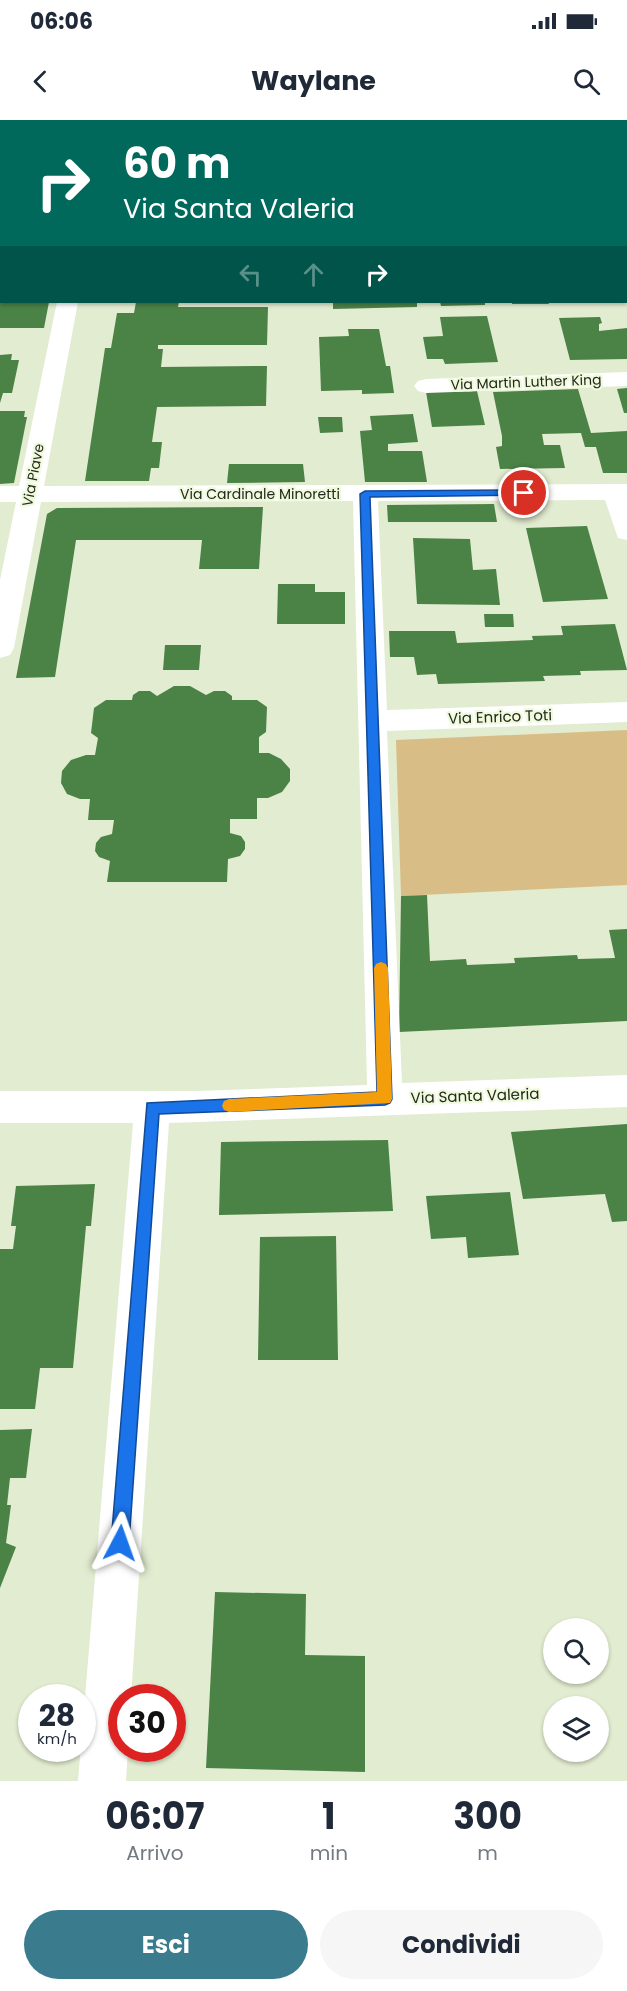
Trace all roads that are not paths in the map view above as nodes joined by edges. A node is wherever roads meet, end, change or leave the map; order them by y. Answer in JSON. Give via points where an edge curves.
{"nodes":[{"id":1,"x":67,"y":303,"type":"edge"},
{"id":2,"x":627,"y":379,"type":"edge"},
{"id":3,"x":426,"y":386,"type":"dead end"},
{"id":4,"x":621,"y":492,"type":"edge"},
{"id":5,"x":0,"y":494,"type":"edge"},
{"id":6,"x":29,"y":494,"type":"junction"},
{"id":7,"x":365,"y":494,"type":"junction"},
{"id":8,"x":627,"y":532,"type":"edge"},
{"id":9,"x":0,"y":648,"type":"edge"},
{"id":10,"x":627,"y":711,"type":"edge"},
{"id":11,"x":374,"y":721,"type":"junction"},
{"id":12,"x":627,"y":1091,"type":"edge"},
{"id":13,"x":385,"y":1099,"type":"junction"},
{"id":14,"x":0,"y":1107,"type":"edge"},
{"id":15,"x":152,"y":1108,"type":"junction"},
{"id":16,"x":102,"y":1781,"type":"edge"}],
"edges":[{"from":1,"to":6,"type":"street","name":"Via Piave"},
{"from":2,"to":3,"type":"street","name":"Via Martin Luther King"},
{"from":4,"to":7,"type":"street","name":"Via Cardinale Minoretti"},
{"from":4,"to":8,"type":"street"},
{"from":5,"to":6,"type":"street","name":"Via Cardinale Minoretti"},
{"from":6,"to":7,"type":"street","name":"Via Cardinale Minoretti"},
{"from":6,"to":9,"type":"street","name":"Via Piave"},
{"from":7,"to":11,"type":"street"},
{"from":10,"to":11,"type":"street","name":"Via Enrico Toti"},
{"from":11,"to":13,"type":"street"},
{"from":12,"to":13,"type":"street","name":"Via Santa Valeria"},
{"from":13,"to":15,"type":"street","name":"Via Santa Valeria"},
{"from":14,"to":15,"type":"street","name":"Via Santa Valeria"},
{"from":15,"to":16,"type":"street"}]}
